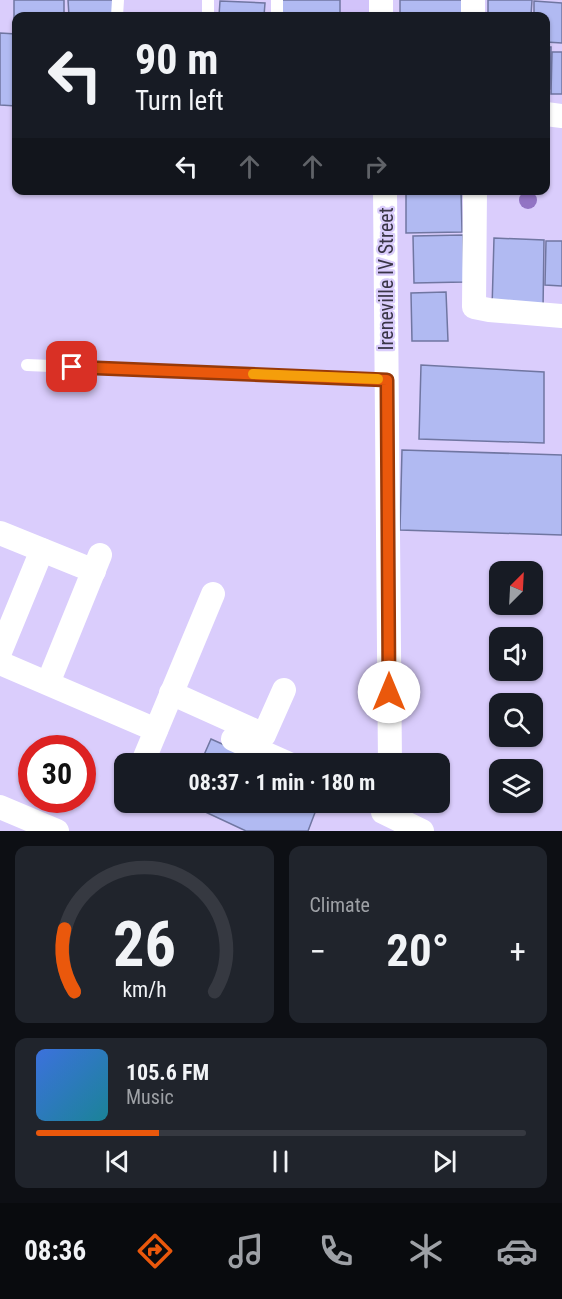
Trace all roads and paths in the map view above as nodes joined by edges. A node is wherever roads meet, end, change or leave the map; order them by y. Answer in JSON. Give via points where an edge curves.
{"nodes":[{"id":1,"x":385,"y":195,"type":"edge"},
{"id":2,"x":475,"y":195,"type":"edge"},
{"id":3,"x":562,"y":316,"type":"edge"},
{"id":4,"x":27,"y":366,"type":"dead end"},
{"id":5,"x":387,"y":380,"type":"junction"},
{"id":6,"x":0,"y":533,"type":"edge"},
{"id":7,"x":42,"y":550,"type":"junction"},
{"id":8,"x":213,"y":594,"type":"dead end"},
{"id":9,"x":0,"y":652,"type":"edge"},
{"id":10,"x":0,"y":663,"type":"edge"},
{"id":11,"x":48,"y":683,"type":"junction"},
{"id":12,"x":284,"y":690,"type":"dead end"},
{"id":13,"x":171,"y":693,"type":"junction"},
{"id":14,"x":156,"y":730,"type":"junction"},
{"id":15,"x":230,"y":738,"type":"dead end"},
{"id":16,"x":147,"y":753,"type":"edge"},
{"id":17,"x":264,"y":753,"type":"edge"},
{"id":18,"x":390,"y":753,"type":"edge"},
{"id":19,"x":0,"y":807,"type":"edge"},
{"id":20,"x":385,"y":813,"type":"edge"},
{"id":21,"x":57,"y":831,"type":"edge"},
{"id":22,"x":422,"y":831,"type":"edge"}],
"edges":[{"from":1,"to":5,"type":"street","name":"Ireneville IV Street"},
{"from":2,"to":3,"type":"street","via":[[474,307]]},
{"from":4,"to":5,"type":"lane"},
{"from":5,"to":18,"type":"street","name":"Ireneville IV Street"},
{"from":6,"to":7,"type":"street"},
{"from":7,"to":9,"type":"street"},
{"from":7,"to":11,"type":"street","via":[[97,563]]},
{"from":8,"to":13,"type":"street"},
{"from":10,"to":11,"type":"street"},
{"from":11,"to":14,"type":"street"},
{"from":12,"to":13,"type":"street","via":[[264,735]]},
{"from":13,"to":14,"type":"street"},
{"from":14,"to":16,"type":"street"},
{"from":15,"to":17,"type":"street"},
{"from":19,"to":21,"type":"street"},
{"from":20,"to":22,"type":"street"}]}
